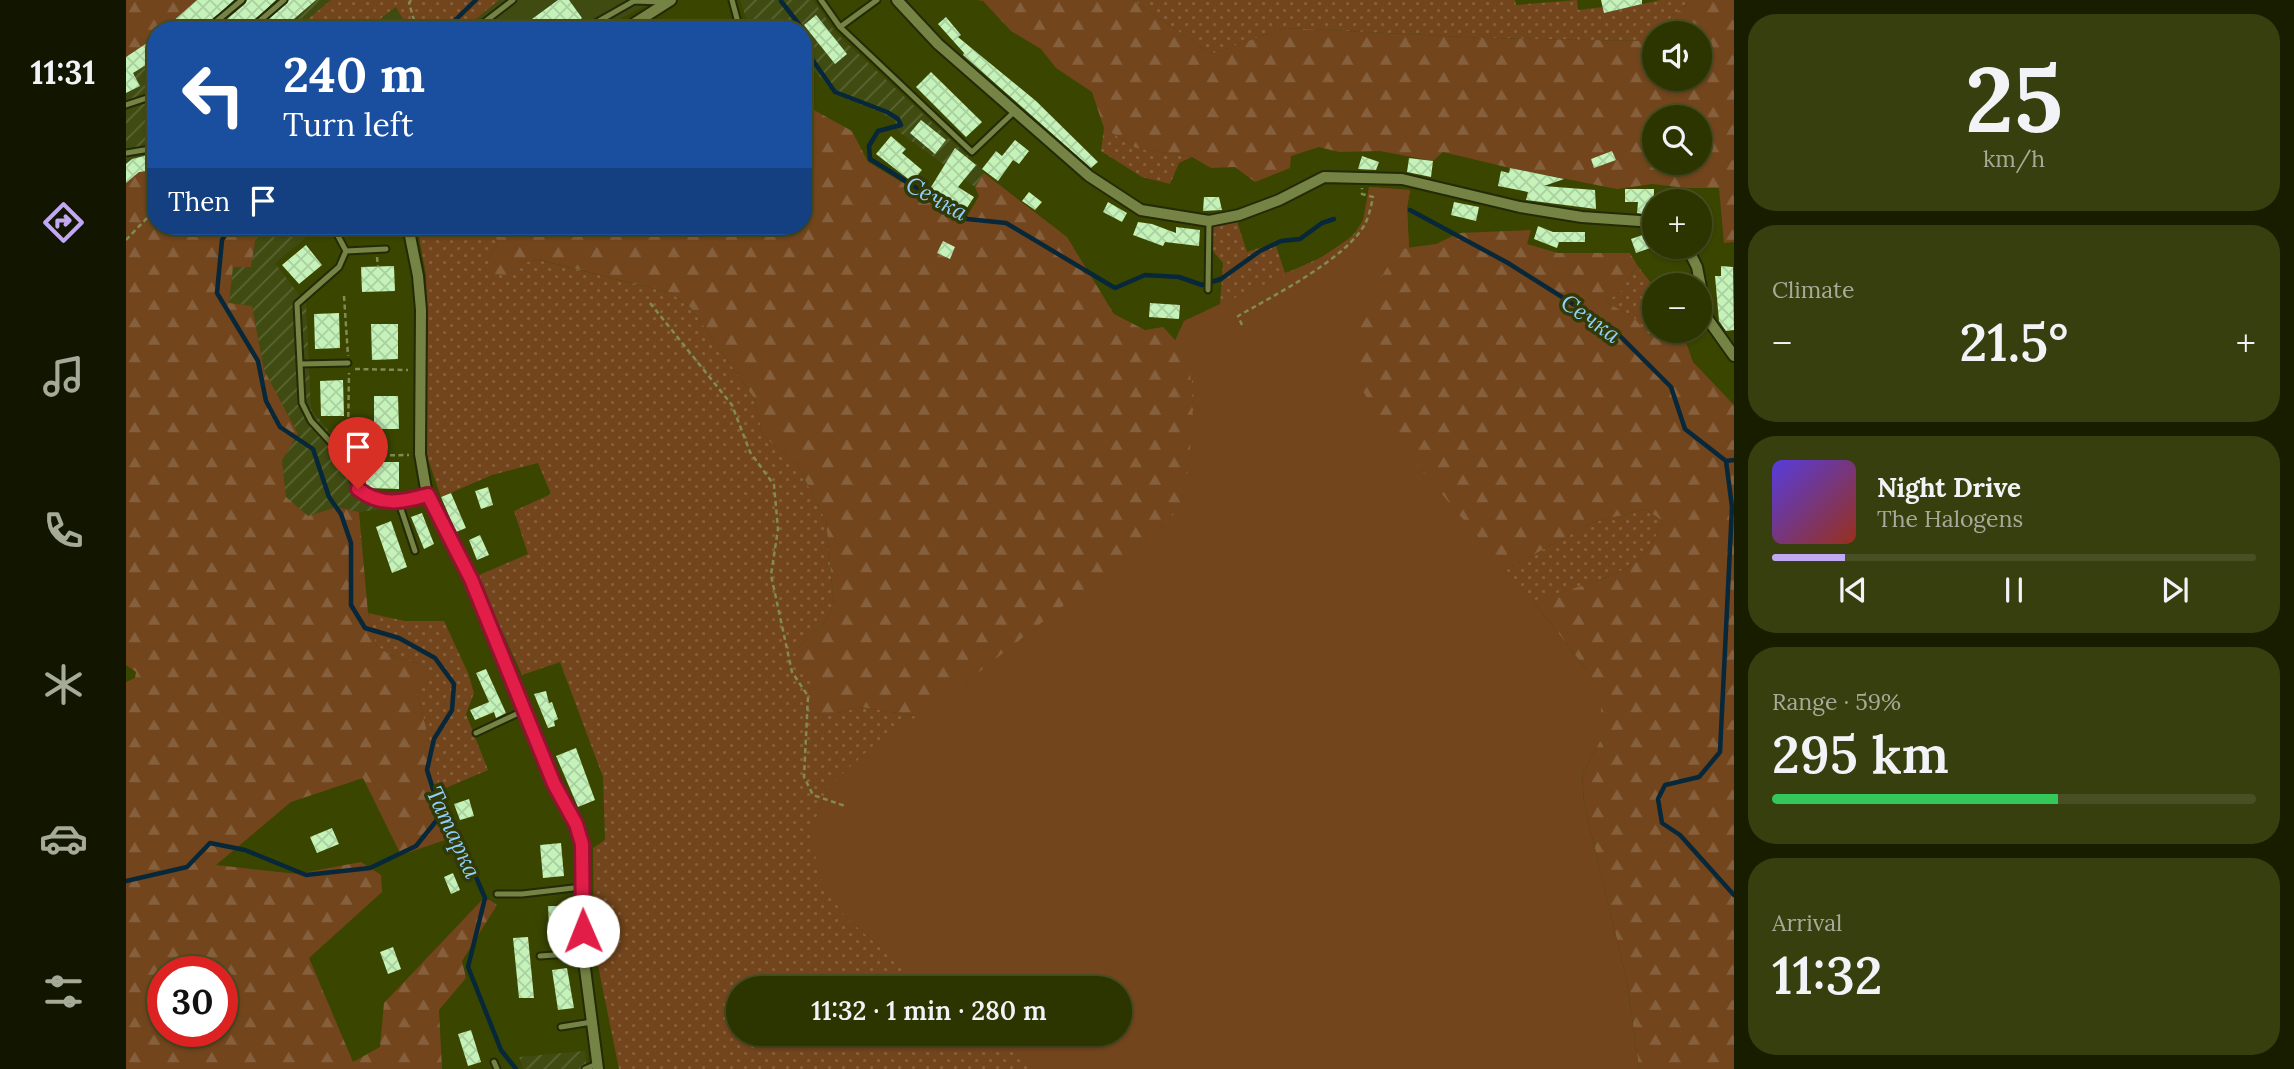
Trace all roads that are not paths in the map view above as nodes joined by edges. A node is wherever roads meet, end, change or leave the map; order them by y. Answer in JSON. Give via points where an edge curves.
{"nodes":[{"id":1,"x":242,"y":0,"type":"edge"},
{"id":2,"x":284,"y":0,"type":"edge"},
{"id":3,"x":513,"y":0,"type":"edge"},
{"id":4,"x":634,"y":0,"type":"edge"},
{"id":5,"x":732,"y":0,"type":"edge"},
{"id":6,"x":821,"y":0,"type":"edge"},
{"id":7,"x":877,"y":0,"type":"edge"},
{"id":8,"x":897,"y":0,"type":"edge"},
{"id":9,"x":670,"y":1,"type":"edge"},
{"id":10,"x":217,"y":21,"type":"edge"},
{"id":11,"x":259,"y":21,"type":"edge"},
{"id":12,"x":486,"y":21,"type":"edge"},
{"id":13,"x":598,"y":21,"type":"edge"},
{"id":14,"x":644,"y":21,"type":"edge"},
{"id":15,"x":738,"y":21,"type":"edge"},
{"id":16,"x":840,"y":27,"type":"junction"},
{"id":17,"x":147,"y":98,"type":"edge"},
{"id":18,"x":126,"y":105,"type":"edge"},
{"id":19,"x":1015,"y":111,"type":"junction"},
{"id":20,"x":147,"y":150,"type":"edge"},
{"id":21,"x":126,"y":153,"type":"edge"},
{"id":22,"x":1209,"y":221,"type":"junction"},
{"id":23,"x":1642,"y":221,"type":"edge"},
{"id":24,"x":410,"y":235,"type":"edge"},
{"id":25,"x":338,"y":236,"type":"dead end"},
{"id":26,"x":386,"y":249,"type":"dead end"},
{"id":27,"x":346,"y":251,"type":"junction"},
{"id":28,"x":1693,"y":259,"type":"edge"},
{"id":29,"x":1208,"y":290,"type":"dead end"},
{"id":30,"x":1734,"y":355,"type":"edge"},
{"id":31,"x":301,"y":364,"type":"junction"},
{"id":32,"x":349,"y":366,"type":"road end"},
{"id":33,"x":428,"y":495,"type":"junction"},
{"id":34,"x":399,"y":503,"type":"junction"},
{"id":35,"x":415,"y":551,"type":"dead end"},
{"id":36,"x":525,"y":710,"type":"junction"},
{"id":37,"x":476,"y":733,"type":"dead end"},
{"id":38,"x":582,"y":887,"type":"junction"},
{"id":39,"x":497,"y":894,"type":"dead end"},
{"id":40,"x":583,"y":953,"type":"junction"},
{"id":41,"x":540,"y":956,"type":"dead end"},
{"id":42,"x":592,"y":1022,"type":"junction"},
{"id":43,"x":561,"y":1027,"type":"dead end"},
{"id":44,"x":495,"y":1062,"type":"dead end"},
{"id":45,"x":598,"y":1066,"type":"edge"},
{"id":46,"x":498,"y":1069,"type":"edge"},
{"id":47,"x":585,"y":1069,"type":"edge"}],
"edges":[{"from":1,"to":10,"type":"lane"},
{"from":2,"to":11,"type":"lane"},
{"from":3,"to":12,"type":"lane"},
{"from":4,"to":9,"type":"lane"},
{"from":4,"to":13,"type":"lane"},
{"from":5,"to":15,"type":"lane"},
{"from":6,"to":16,"type":"lane"},
{"from":7,"to":16,"type":"lane"},
{"from":8,"to":19,"type":"street","via":[[938,44]]},
{"from":9,"to":14,"type":"street"},
{"from":16,"to":19,"type":"lane","via":[[972,152]]},
{"from":17,"to":18,"type":"lane"},
{"from":19,"to":22,"type":"street","via":[[1089,176],[1141,210]]},
{"from":20,"to":21,"type":"lane"},
{"from":22,"to":23,"type":"street","via":[[1279,200],[1324,177],[1402,179],[1582,218]]},
{"from":22,"to":29,"type":"lane"},
{"from":24,"to":33,"type":"street","via":[[421,310],[420,454]]},
{"from":25,"to":27,"type":"lane"},
{"from":26,"to":27,"type":"lane"},
{"from":27,"to":31,"type":"lane","via":[[339,267],[297,304]]},
{"from":28,"to":30,"type":"street","via":[[1707,318]]},
{"from":31,"to":32,"type":"lane"},
{"from":31,"to":34,"type":"lane","via":[[302,403],[311,421],[336,448],[358,489],[367,496]]},
{"from":33,"to":34,"type":"lane"},
{"from":33,"to":36,"type":"street","via":[[471,579]]},
{"from":34,"to":35,"type":"lane"},
{"from":36,"to":37,"type":"lane"},
{"from":36,"to":38,"type":"street","via":[[554,784],[576,824],[582,844]]},
{"from":38,"to":39,"type":"lane"},
{"from":38,"to":40,"type":"street"},
{"from":40,"to":41,"type":"lane"},
{"from":40,"to":42,"type":"street"},
{"from":42,"to":43,"type":"lane"},
{"from":42,"to":45,"type":"street"},
{"from":44,"to":46,"type":"lane"},
{"from":45,"to":47,"type":"lane"}]}
